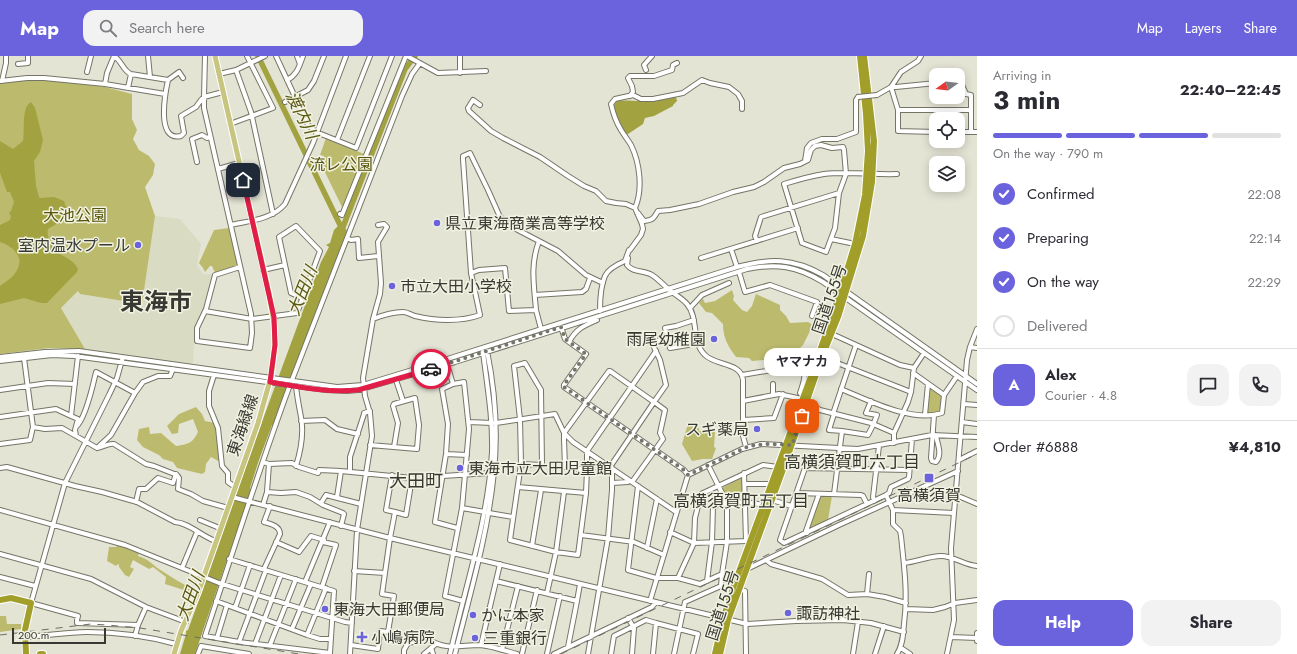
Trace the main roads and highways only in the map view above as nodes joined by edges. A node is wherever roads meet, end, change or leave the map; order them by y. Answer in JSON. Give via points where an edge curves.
{"nodes":[{"id":1,"x":215,"y":56,"type":"edge"},
{"id":2,"x":860,"y":56,"type":"edge"},
{"id":3,"x":864,"y":56,"type":"edge"},
{"id":4,"x":870,"y":175,"type":"junction"},
{"id":5,"x":843,"y":292,"type":"junction"},
{"id":6,"x":804,"y":399,"type":"junction"},
{"id":7,"x":789,"y":445,"type":"junction"},
{"id":8,"x":0,"y":600,"type":"edge"},
{"id":9,"x":726,"y":619,"type":"junction"},
{"id":10,"x":26,"y":654,"type":"edge"},
{"id":11,"x":174,"y":654,"type":"edge"},
{"id":12,"x":715,"y":654,"type":"edge"},
{"id":13,"x":720,"y":654,"type":"edge"}],
"edges":[{"from":1,"to":11,"type":"main road","name":"東海緑線","via":[[274,317],[273,380],[204,578]]},
{"from":2,"to":4,"type":"highway","name":"国道155号"},
{"from":3,"to":4,"type":"highway","name":"国道155号","via":[[874,142]]},
{"from":4,"to":5,"type":"highway","name":"国道155号"},
{"from":4,"to":5,"type":"highway","name":"国道155号","via":[[863,236]]},
{"from":5,"to":6,"type":"highway","name":"国道155号"},
{"from":5,"to":6,"type":"highway","name":"国道155号","via":[[832,334]]},
{"from":6,"to":7,"type":"highway","name":"国道155号"},
{"from":7,"to":9,"type":"highway","name":"国道155号","via":[[772,500]]},
{"from":7,"to":9,"type":"highway","name":"国道155号","via":[[764,505]]},
{"from":8,"to":10,"type":"highway","via":[[11,598],[31,603],[26,622]]},
{"from":9,"to":12,"type":"highway","name":"国道155号"},
{"from":9,"to":13,"type":"highway","name":"国道155号"}]}
